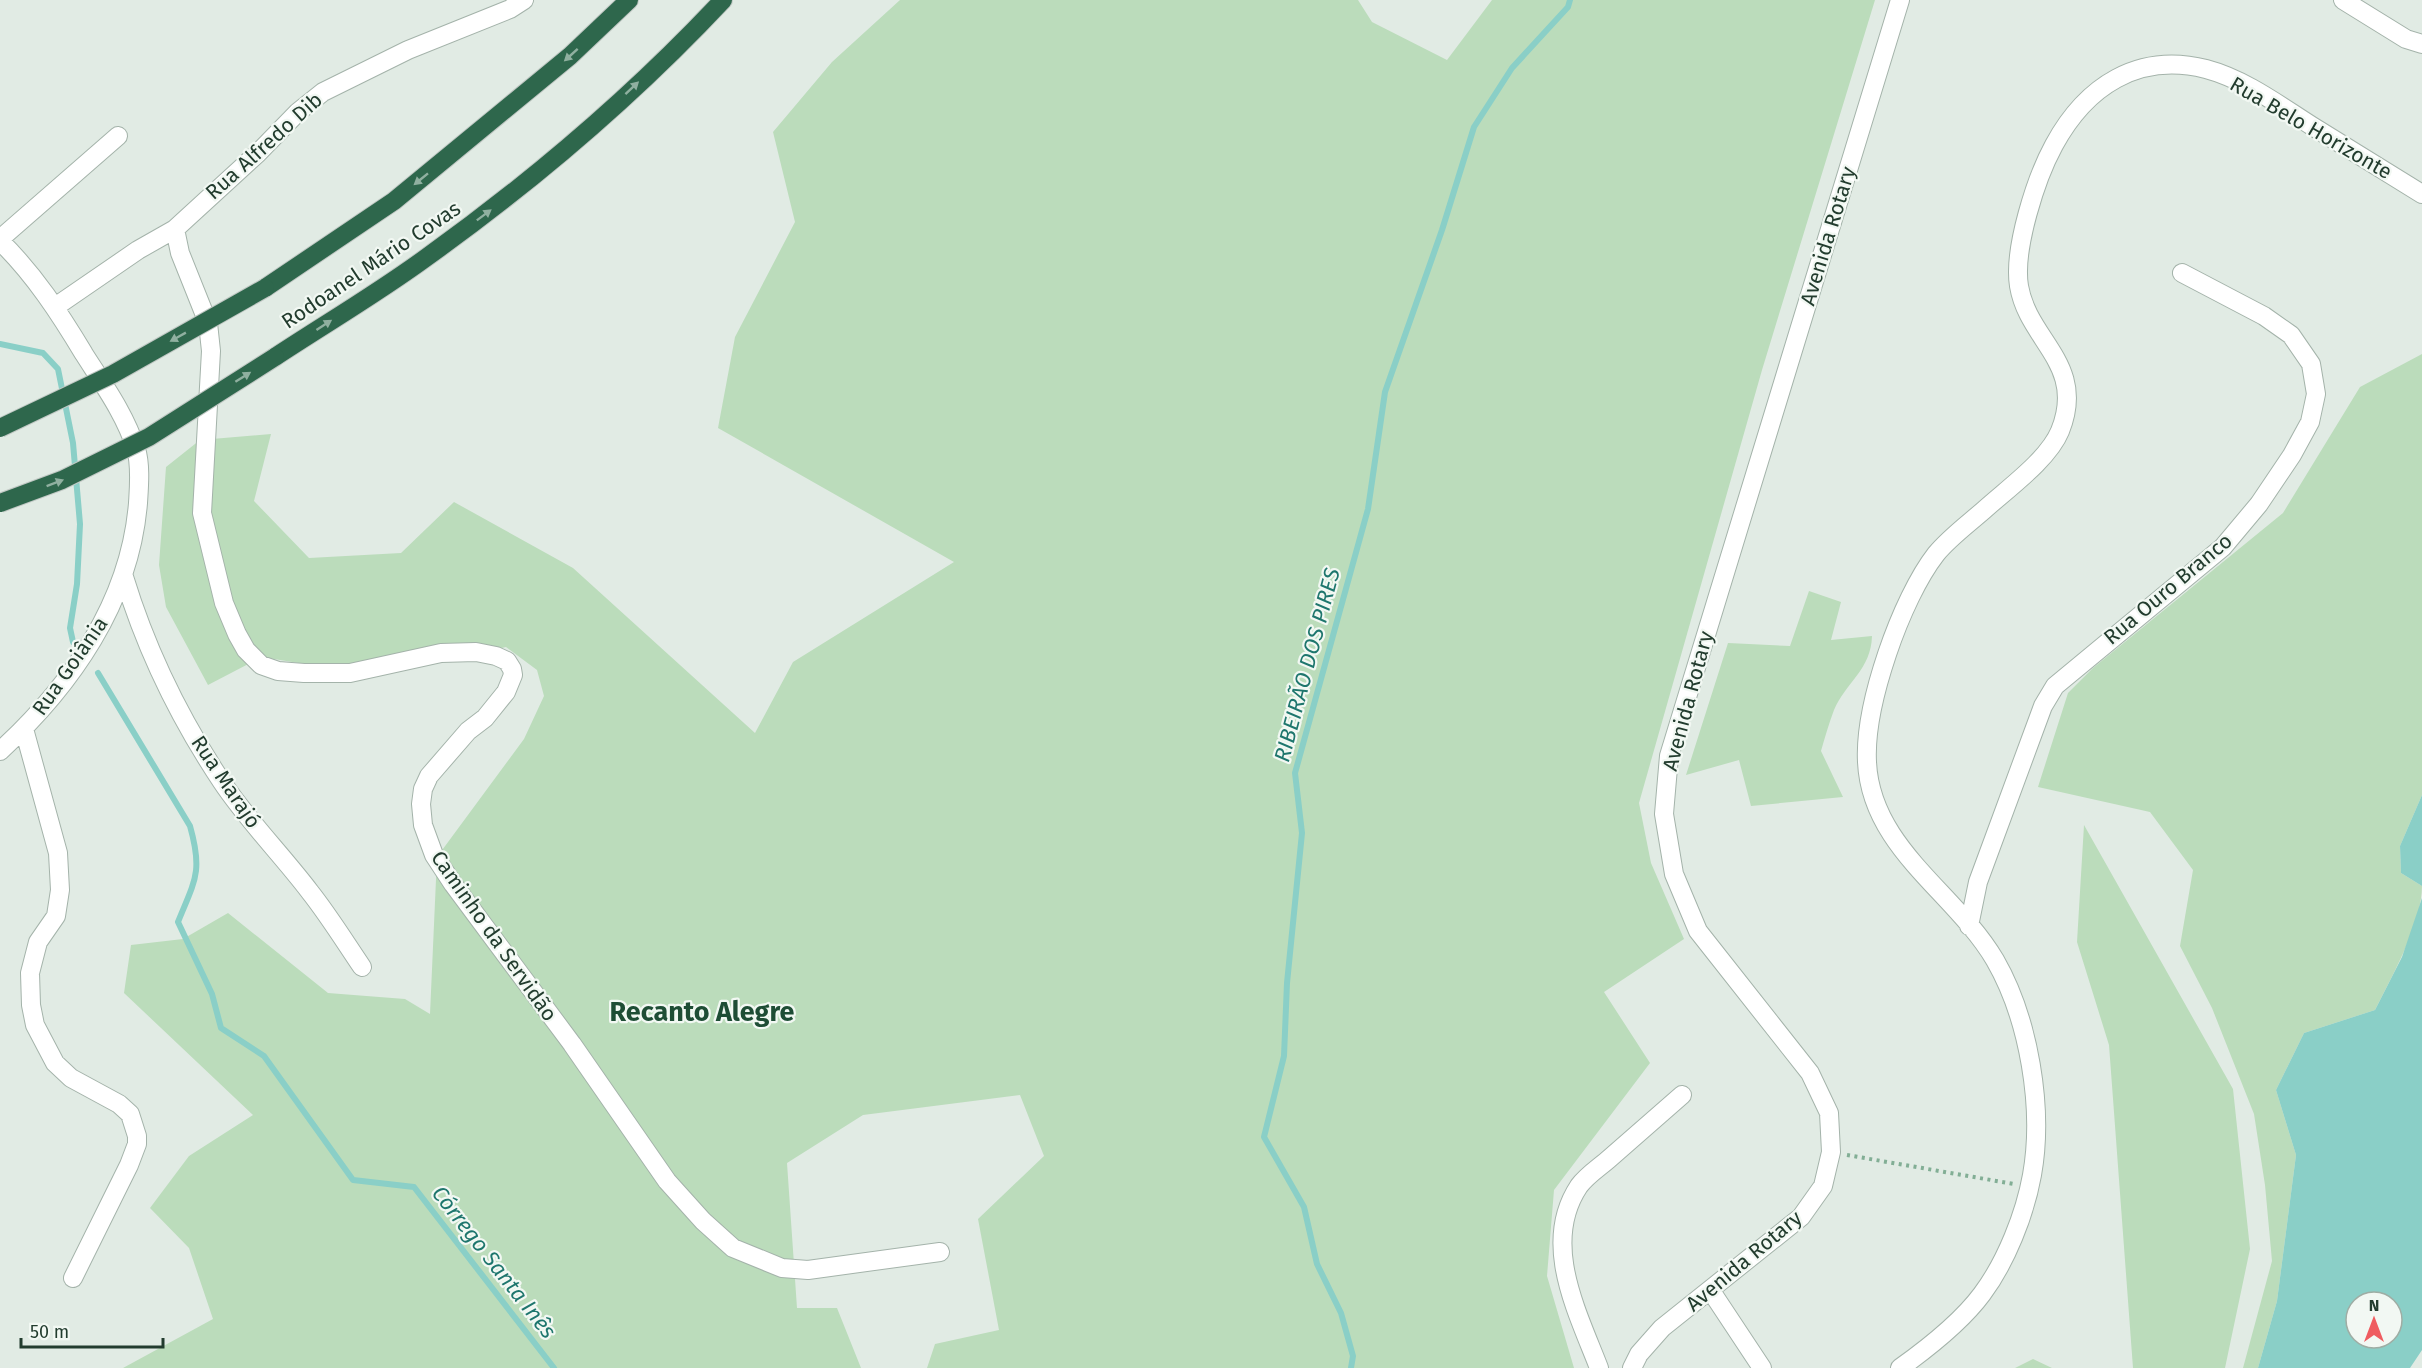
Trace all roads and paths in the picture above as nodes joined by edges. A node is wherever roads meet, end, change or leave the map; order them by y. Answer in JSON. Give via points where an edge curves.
{"nodes":[{"id":1,"x":524,"y":0,"type":"edge"},
{"id":2,"x":629,"y":0,"type":"edge"},
{"id":3,"x":723,"y":0,"type":"edge"},
{"id":4,"x":1900,"y":0,"type":"edge"},
{"id":5,"x":2343,"y":0,"type":"edge"},
{"id":6,"x":2422,"y":44,"type":"edge"},
{"id":7,"x":118,"y":136,"type":"dead end"},
{"id":8,"x":2422,"y":194,"type":"edge"},
{"id":9,"x":175,"y":229,"type":"junction"},
{"id":10,"x":0,"y":240,"type":"edge"},
{"id":11,"x":2182,"y":273,"type":"dead end"},
{"id":12,"x":55,"y":307,"type":"junction"},
{"id":13,"x":0,"y":428,"type":"edge"},
{"id":14,"x":0,"y":503,"type":"edge"},
{"id":15,"x":124,"y":577,"type":"junction"},
{"id":16,"x":24,"y":729,"type":"junction"},
{"id":17,"x":0,"y":751,"type":"edge"},
{"id":18,"x":1969,"y":926,"type":"junction"},
{"id":19,"x":362,"y":967,"type":"dead end"},
{"id":20,"x":1682,"y":1095,"type":"dead end"},
{"id":21,"x":1831,"y":1152,"type":"junction"},
{"id":22,"x":2029,"y":1187,"type":"junction"},
{"id":23,"x":940,"y":1252,"type":"dead end"},
{"id":24,"x":73,"y":1278,"type":"dead end"},
{"id":25,"x":1711,"y":1291,"type":"junction"},
{"id":26,"x":1599,"y":1368,"type":"edge"},
{"id":27,"x":1632,"y":1368,"type":"edge"},
{"id":28,"x":1762,"y":1368,"type":"edge"},
{"id":29,"x":1900,"y":1368,"type":"edge"}],
"edges":[{"from":1,"to":9,"type":"street","name":"Rua Alfredo Dib","via":[[323,92]]},
{"from":2,"to":13,"type":"highway","name":"Rodoanel Mário Covas","one_way":true,"bridge":true,"via":[[570,56],[394,201],[265,288],[112,374]]},
{"from":14,"to":3,"type":"highway","name":"Rodoanel Mário Covas","one_way":true,"bridge":true,"via":[[63,480],[149,437],[426,258],[512,194],[603,115]]},
{"from":4,"to":21,"type":"street","name":"Avenida Rotary","via":[[1669,756],[1664,814],[1674,874],[1698,931],[1810,1073],[1829,1113]]},
{"from":5,"to":6,"type":"street","via":[[2406,39]]},
{"from":7,"to":10,"type":"street"},
{"from":8,"to":18,"type":"street","name":"Rua Belo Horizonte","via":[[2248,87],[2207,70],[2168,64],[2126,73],[2097,90],[2070,116],[2050,151],[2026,220],[2018,258],[2023,304],[2057,358],[2066,381],[2066,411],[2059,436],[2039,461],[1938,552],[1913,589],[1891,642],[1866,736],[1867,768],[1877,807],[1895,841]]},
{"from":9,"to":12,"type":"street","name":"Rua Alfredo Dib"},
{"from":9,"to":23,"type":"street","name":"Caminho da Servidão","via":[[180,253],[207,323],[211,351],[202,513],[224,603],[246,650],[261,665],[304,673],[350,673],[441,653],[476,652],[507,661],[513,675],[506,692],[429,776],[422,796],[423,825],[434,855],[453,884],[668,1182],[733,1248],[782,1268],[808,1269]]},
{"from":10,"to":12,"type":"street","name":"Rua Goiânia"},
{"from":11,"to":18,"type":"street","name":"Rua Ouro Branco","via":[[2264,316],[2291,335],[2311,363],[2316,394],[2310,422],[2259,504],[2223,547],[2055,686],[2043,706],[1978,882]]},
{"from":12,"to":15,"type":"street","name":"Rua Goiânia","via":[[123,416],[137,452],[137,517]]},
{"from":15,"to":16,"type":"street","name":"Rua Goiânia","via":[[91,643]]},
{"from":15,"to":19,"type":"street","name":"Rua Marajó","via":[[150,648],[207,758]]},
{"from":16,"to":17,"type":"street","name":"Rua Goiânia"},
{"from":16,"to":24,"type":"street","via":[[58,853],[60,890],[56,916],[38,942],[30,973],[35,1025],[55,1063],[71,1078],[119,1104],[130,1114],[137,1136],[129,1166]]},
{"from":18,"to":22,"type":"street","name":"Rua Belo Horizonte","via":[[1994,959],[2022,1022],[2036,1110]]},
{"from":20,"to":26,"type":"street","via":[[1581,1184],[1567,1208],[1562,1234],[1563,1263]]},
{"from":21,"to":22,"type":"path"},
{"from":21,"to":25,"type":"street","name":"Avenida Rotary","via":[[1823,1186],[1801,1217]]},
{"from":22,"to":29,"type":"street","name":"Rua Belo Horizonte","via":[[2013,1241],[1982,1295],[1932,1346]]},
{"from":25,"to":27,"type":"street","name":"Avenida Rotary","via":[[1662,1328]]},
{"from":25,"to":28,"type":"street"}]}
